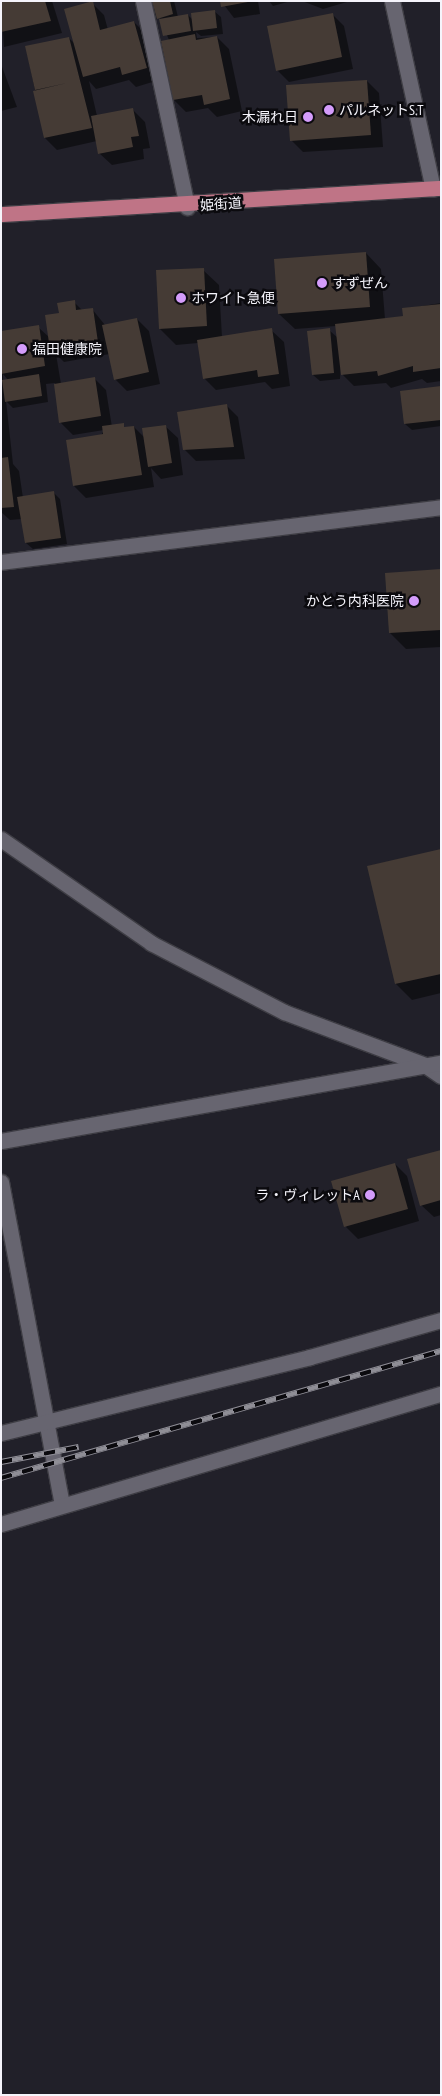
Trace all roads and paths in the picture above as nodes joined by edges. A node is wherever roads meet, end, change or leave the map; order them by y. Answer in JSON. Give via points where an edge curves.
{"nodes":[{"id":1,"x":143,"y":1,"type":"edge"},
{"id":2,"x":392,"y":1,"type":"edge"},
{"id":3,"x":437,"y":189,"type":"edge"},
{"id":4,"x":187,"y":207,"type":"junction"},
{"id":5,"x":1,"y":214,"type":"edge"},
{"id":6,"x":441,"y":507,"type":"edge"},
{"id":7,"x":1,"y":562,"type":"edge"},
{"id":8,"x":1,"y":839,"type":"edge"},
{"id":9,"x":441,"y":1063,"type":"edge"},
{"id":10,"x":425,"y":1065,"type":"junction"},
{"id":11,"x":441,"y":1076,"type":"edge"},
{"id":12,"x":1,"y":1141,"type":"edge"},
{"id":13,"x":1,"y":1182,"type":"edge"},
{"id":14,"x":441,"y":1320,"type":"edge"},
{"id":15,"x":441,"y":1394,"type":"edge"},
{"id":16,"x":45,"y":1424,"type":"junction"},
{"id":17,"x":1,"y":1433,"type":"edge"},
{"id":18,"x":62,"y":1505,"type":"junction"},
{"id":19,"x":1,"y":1524,"type":"edge"}],
"edges":[{"from":1,"to":4,"type":"street"},
{"from":2,"to":3,"type":"street"},
{"from":3,"to":4,"type":"main road","name":"姫街道"},
{"from":4,"to":5,"type":"main road","name":"姫街道"},
{"from":6,"to":7,"type":"street"},
{"from":8,"to":10,"type":"street","via":[[151,943],[284,1012]]},
{"from":9,"to":10,"type":"street"},
{"from":10,"to":11,"type":"street"},
{"from":10,"to":12,"type":"street"},
{"from":13,"to":16,"type":"street"},
{"from":14,"to":16,"type":"street"},
{"from":15,"to":18,"type":"street"},
{"from":16,"to":17,"type":"street"},
{"from":16,"to":18,"type":"street"},
{"from":18,"to":19,"type":"street"}]}
